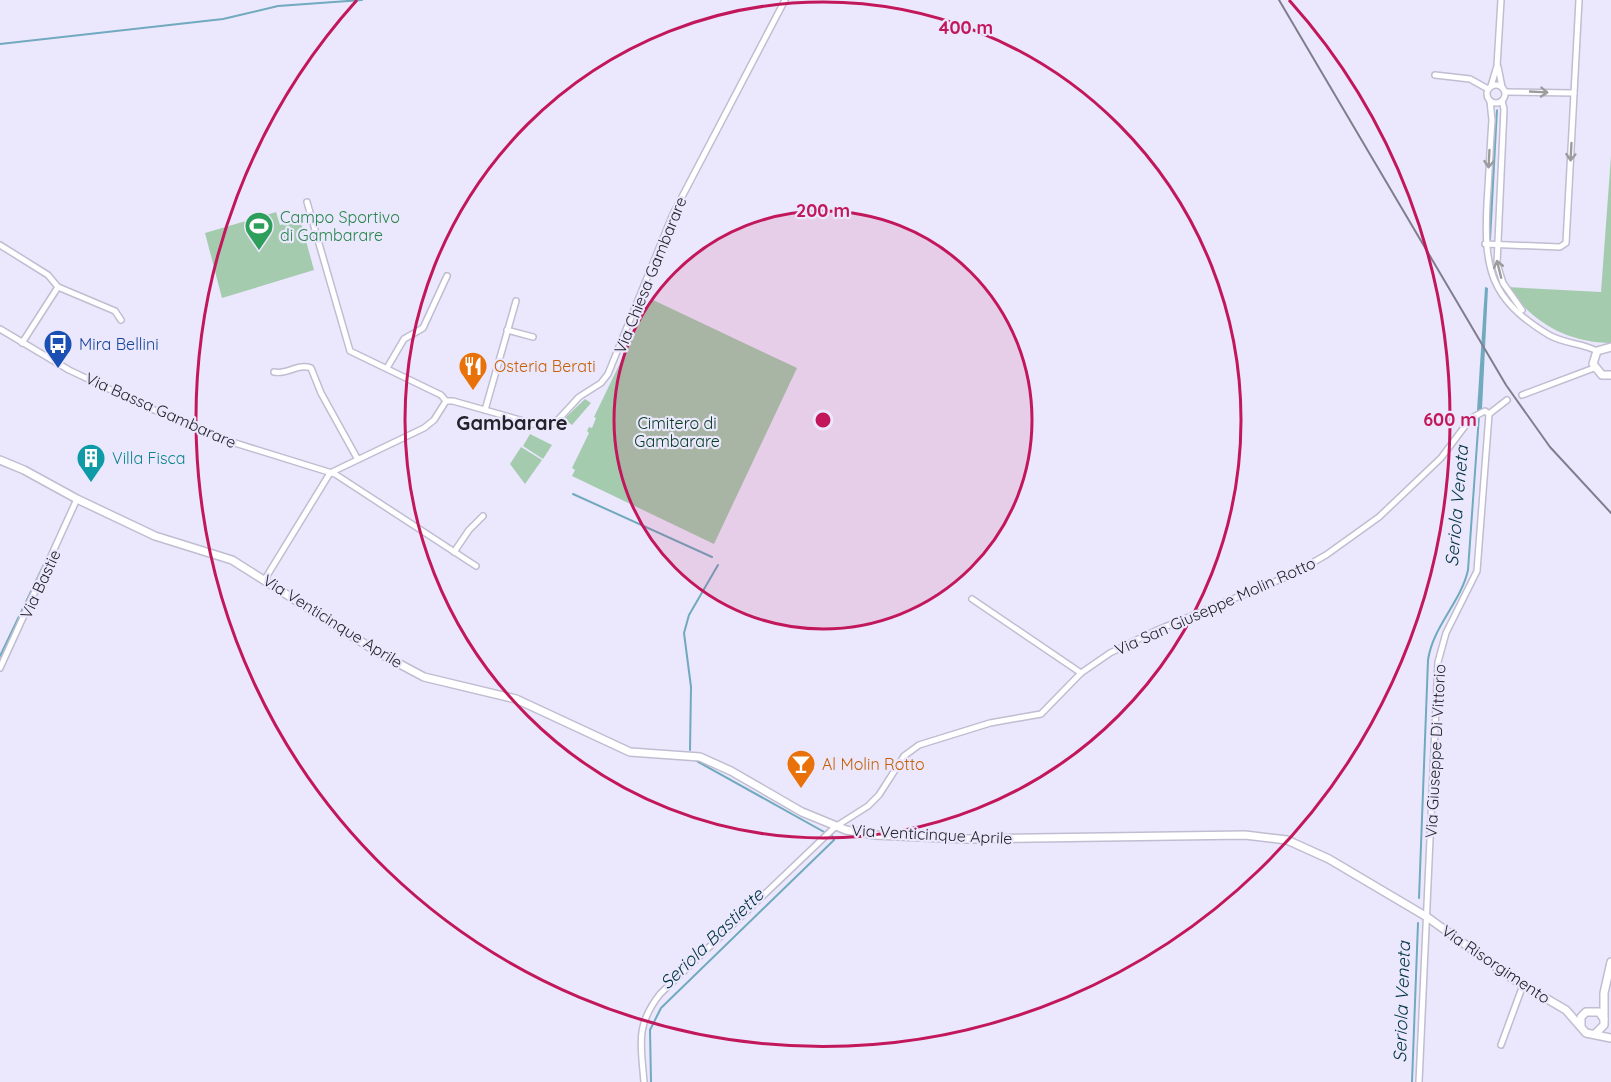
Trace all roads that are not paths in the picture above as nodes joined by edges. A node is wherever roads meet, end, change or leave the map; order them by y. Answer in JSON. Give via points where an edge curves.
{"nodes":[{"id":1,"x":785,"y":0,"type":"edge"},
{"id":2,"x":1502,"y":0,"type":"edge"},
{"id":3,"x":1579,"y":0,"type":"edge"},
{"id":4,"x":1497,"y":66,"type":"junction"},
{"id":5,"x":1435,"y":75,"type":"dead end"},
{"id":6,"x":1489,"y":87,"type":"junction"},
{"id":7,"x":1503,"y":89,"type":"junction"},
{"id":8,"x":1574,"y":93,"type":"junction"},
{"id":9,"x":1490,"y":101,"type":"junction"},
{"id":10,"x":1502,"y":101,"type":"junction"},
{"id":11,"x":307,"y":202,"type":"dead end"},
{"id":12,"x":0,"y":244,"type":"edge"},
{"id":13,"x":1485,"y":244,"type":"junction"},
{"id":14,"x":1497,"y":244,"type":"junction"},
{"id":15,"x":447,"y":276,"type":"dead end"},
{"id":16,"x":58,"y":287,"type":"junction"},
{"id":17,"x":516,"y":301,"type":"dead end"},
{"id":18,"x":1528,"y":318,"type":"junction"},
{"id":19,"x":121,"y":320,"type":"dead end"},
{"id":20,"x":0,"y":329,"type":"edge"},
{"id":21,"x":507,"y":330,"type":"junction"},
{"id":22,"x":533,"y":337,"type":"dead end"},
{"id":23,"x":22,"y":343,"type":"junction"},
{"id":24,"x":1611,"y":347,"type":"edge"},
{"id":25,"x":1597,"y":351,"type":"junction"},
{"id":26,"x":387,"y":368,"type":"junction"},
{"id":27,"x":1594,"y":368,"type":"junction"},
{"id":28,"x":274,"y":372,"type":"dead end"},
{"id":29,"x":1611,"y":375,"type":"edge"},
{"id":30,"x":1522,"y":394,"type":"dead end"},
{"id":31,"x":1507,"y":400,"type":"dead end"},
{"id":32,"x":446,"y":401,"type":"junction"},
{"id":33,"x":485,"y":410,"type":"junction"},
{"id":34,"x":1487,"y":412,"type":"junction"},
{"id":35,"x":357,"y":458,"type":"junction"},
{"id":36,"x":0,"y":460,"type":"edge"},
{"id":37,"x":330,"y":473,"type":"junction"},
{"id":38,"x":77,"y":499,"type":"junction"},
{"id":39,"x":483,"y":516,"type":"dead end"},
{"id":40,"x":454,"y":552,"type":"junction"},
{"id":41,"x":476,"y":566,"type":"dead end"},
{"id":42,"x":265,"y":579,"type":"junction"},
{"id":43,"x":972,"y":598,"type":"dead end"},
{"id":44,"x":0,"y":668,"type":"edge"},
{"id":45,"x":1081,"y":673,"type":"junction"},
{"id":46,"x":836,"y":827,"type":"junction"},
{"id":47,"x":1427,"y":917,"type":"junction"},
{"id":48,"x":1611,"y":962,"type":"edge"},
{"id":49,"x":1523,"y":985,"type":"junction"},
{"id":50,"x":1604,"y":993,"type":"junction"},
{"id":51,"x":1566,"y":1010,"type":"junction"},
{"id":52,"x":1589,"y":1011,"type":"junction"},
{"id":53,"x":1605,"y":1020,"type":"junction"},
{"id":54,"x":1581,"y":1025,"type":"junction"},
{"id":55,"x":1595,"y":1034,"type":"junction"},
{"id":56,"x":1611,"y":1036,"type":"edge"},
{"id":57,"x":1501,"y":1045,"type":"dead end"},
{"id":58,"x":644,"y":1082,"type":"edge"},
{"id":59,"x":1419,"y":1082,"type":"edge"}],
"edges":[{"from":1,"to":33,"type":"street","name":"Via Chiesa Gambarare","via":[[673,214],[608,374],[550,426]]},
{"from":2,"to":4,"type":"street"},
{"from":3,"to":8,"type":"street"},
{"from":4,"to":6,"type":"street"},
{"from":4,"to":7,"type":"street"},
{"from":5,"to":6,"type":"street","via":[[1470,79]]},
{"from":6,"to":7,"type":"street"},
{"from":6,"to":9,"type":"street"},
{"from":7,"to":8,"type":"street","one_way":true},
{"from":7,"to":10,"type":"street"},
{"from":8,"to":14,"type":"street","one_way":true,"via":[[1566,244],[1560,248]]},
{"from":9,"to":10,"type":"street"},
{"from":9,"to":13,"type":"street","one_way":true},
{"from":10,"to":14,"type":"street"},
{"from":11,"to":26,"type":"street","via":[[347,345],[354,354]]},
{"from":12,"to":16,"type":"street","via":[[48,275]]},
{"from":13,"to":14,"type":"street"},
{"from":13,"to":18,"type":"street","via":[[1496,283],[1512,306]]},
{"from":18,"to":14,"type":"street","one_way":true,"via":[[1500,276]]},
{"from":15,"to":26,"type":"street","via":[[423,328],[404,339]]},
{"from":16,"to":19,"type":"street","via":[[115,311]]},
{"from":16,"to":23,"type":"street"},
{"from":17,"to":21,"type":"street"},
{"from":18,"to":25,"type":"street","via":[[1565,343]]},
{"from":20,"to":23,"type":"street","name":"Via Bassa Gambarare"},
{"from":21,"to":22,"type":"street"},
{"from":21,"to":33,"type":"street"},
{"from":23,"to":37,"type":"street","name":"Via Bassa Gambarare","via":[[69,370],[158,411],[236,443]]},
{"from":24,"to":25,"type":"street"},
{"from":25,"to":27,"type":"street"},
{"from":26,"to":32,"type":"street"},
{"from":27,"to":29,"type":"street","via":[[1602,375]]},
{"from":27,"to":30,"type":"street"},
{"from":28,"to":35,"type":"street","via":[[311,368]]},
{"from":31,"to":34,"type":"street","name":"Via San Giuseppe Molin Rotto"},
{"from":32,"to":33,"type":"street","name":"Via Chiesa Gambarare"},
{"from":32,"to":35,"type":"street","via":[[431,423]]},
{"from":34,"to":45,"type":"street","name":"Via San Giuseppe Molin Rotto","via":[[1474,415],[1448,450],[1379,518],[1326,555],[1290,575],[1128,643]]},
{"from":34,"to":47,"type":"street","name":"Via Giuseppe Di Vittorio","via":[[1478,571],[1439,655]]},
{"from":35,"to":37,"type":"street"},
{"from":36,"to":38,"type":"street","name":"Via Venticinque Aprile"},
{"from":37,"to":40,"type":"street","name":"Via Bassa Gambarare"},
{"from":37,"to":42,"type":"street"},
{"from":38,"to":42,"type":"street","name":"Via Venticinque Aprile","via":[[155,536],[225,557]]},
{"from":38,"to":44,"type":"street","name":"Via Bastie"},
{"from":39,"to":40,"type":"street"},
{"from":40,"to":41,"type":"street","name":"Via Bassa Gambarare"},
{"from":42,"to":46,"type":"street","name":"Via Venticinque Aprile","via":[[379,653],[424,677],[516,699],[630,752],[700,757]]},
{"from":43,"to":45,"type":"street"},
{"from":45,"to":46,"type":"street","name":"Via San Giuseppe Molin Rotto","via":[[1041,714],[990,723],[912,749],[879,795]]},
{"from":46,"to":47,"type":"street","name":"Via Venticinque Aprile","via":[[874,835],[968,839],[1277,837],[1329,859]]},
{"from":46,"to":58,"type":"street","name":"Via San Giuseppe Molin Rotto","via":[[649,1008],[640,1032]]},
{"from":47,"to":49,"type":"street","name":"Via Risorgimento"},
{"from":47,"to":59,"type":"street","name":"Via Giuseppe Di Vittorio"},
{"from":48,"to":50,"type":"street"},
{"from":49,"to":51,"type":"street","name":"Via Risorgimento"},
{"from":49,"to":57,"type":"street"},
{"from":50,"to":52,"type":"street"},
{"from":50,"to":53,"type":"street","name":"Via Risorgimento"},
{"from":51,"to":52,"type":"street","name":"Via Risorgimento"},
{"from":51,"to":54,"type":"street","name":"Via Risorgimento"},
{"from":52,"to":53,"type":"street","name":"Via Risorgimento","via":[[1599,1012]]},
{"from":52,"to":54,"type":"street","via":[[1581,1017]]},
{"from":53,"to":55,"type":"street","via":[[1601,1031]]},
{"from":53,"to":56,"type":"street","name":"Via Risorgimento"},
{"from":54,"to":55,"type":"street","name":"Via Risorgimento","via":[[1586,1032]]},
{"from":55,"to":56,"type":"street","name":"Via Risorgimento"}]}
